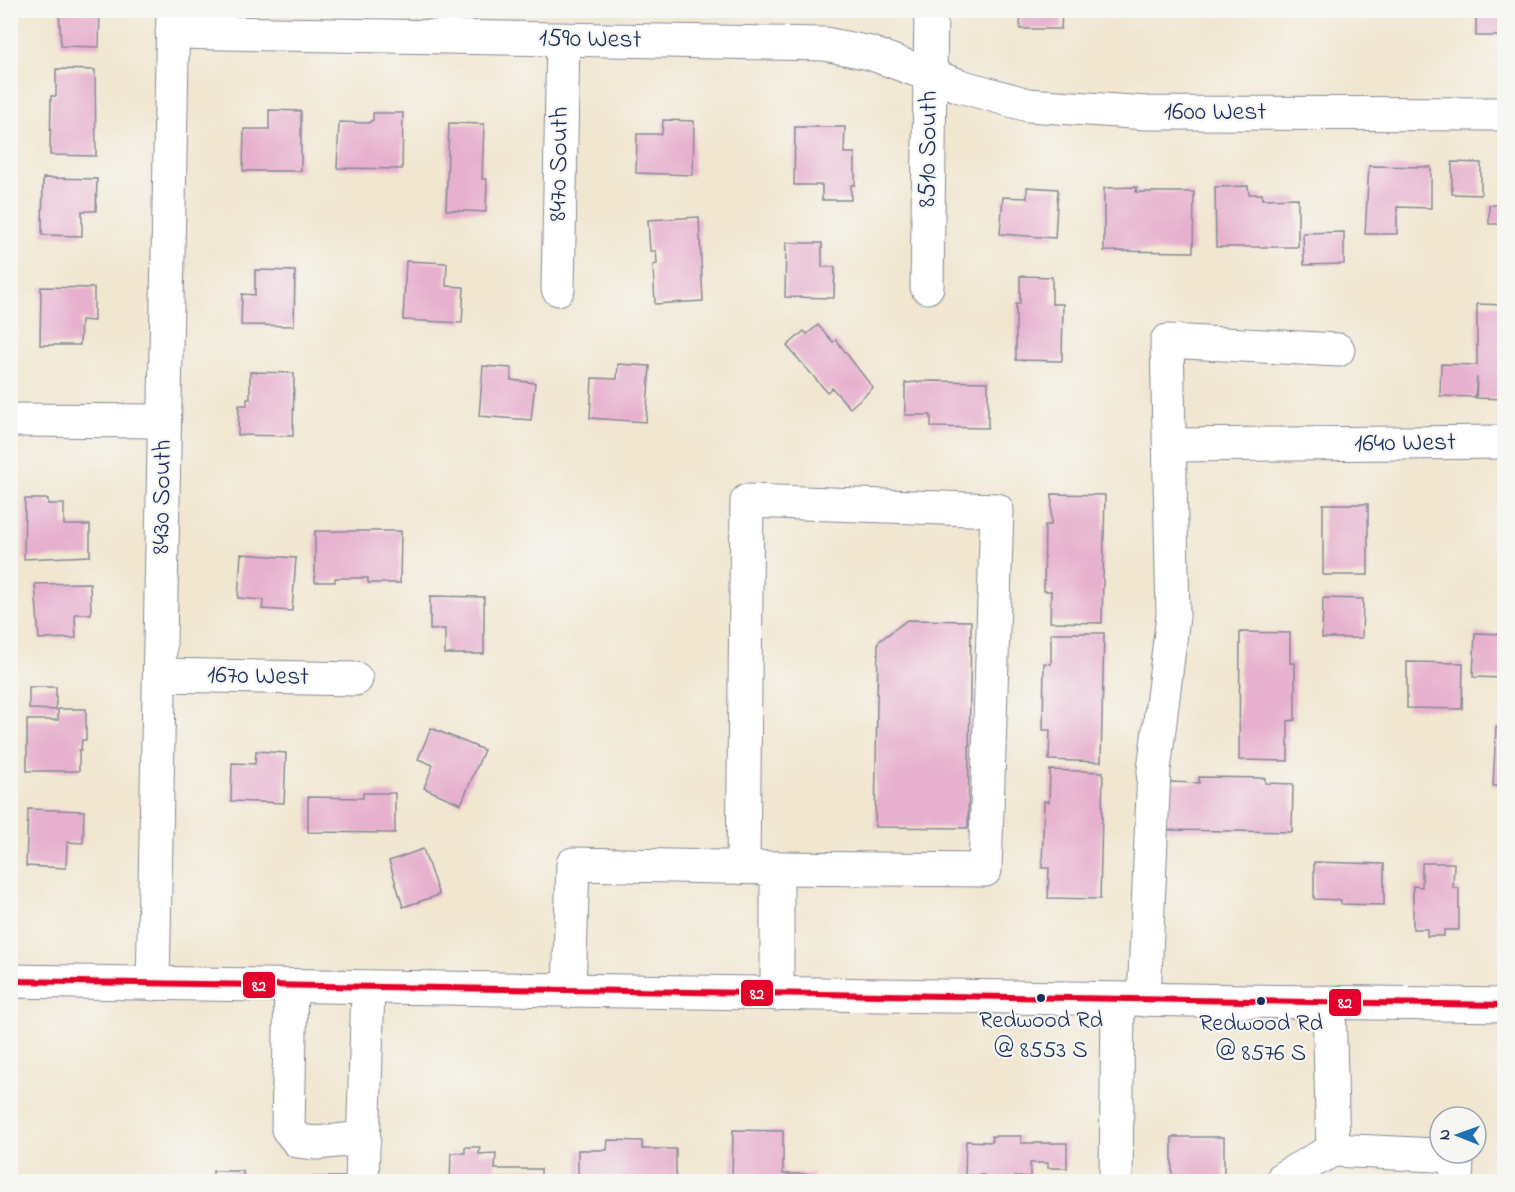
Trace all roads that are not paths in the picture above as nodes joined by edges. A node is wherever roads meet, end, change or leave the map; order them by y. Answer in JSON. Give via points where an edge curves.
{"nodes":[{"id":1,"x":932,"y":10,"type":"edge"},
{"id":2,"x":172,"y":21,"type":"edge"},
{"id":3,"x":562,"y":40,"type":"junction"},
{"id":4,"x":930,"y":74,"type":"junction"},
{"id":5,"x":1504,"y":114,"type":"edge"},
{"id":6,"x":927,"y":287,"type":"dead end"},
{"id":7,"x":558,"y":289,"type":"dead end"},
{"id":8,"x":1338,"y":350,"type":"dead end"},
{"id":9,"x":10,"y":420,"type":"edge"},
{"id":10,"x":165,"y":422,"type":"junction"},
{"id":11,"x":1504,"y":442,"type":"edge"},
{"id":12,"x":1171,"y":445,"type":"junction"},
{"id":13,"x":160,"y":675,"type":"junction"},
{"id":14,"x":356,"y":679,"type":"dead end"},
{"id":15,"x":742,"y":867,"type":"junction"},
{"id":16,"x":777,"y":868,"type":"junction"},
{"id":17,"x":10,"y":981,"type":"edge"},
{"id":18,"x":153,"y":984,"type":"junction"},
{"id":19,"x":291,"y":986,"type":"junction"},
{"id":20,"x":368,"y":988,"type":"junction"},
{"id":21,"x":569,"y":991,"type":"junction"},
{"id":22,"x":777,"y":994,"type":"junction"},
{"id":23,"x":1131,"y":1000,"type":"junction"},
{"id":24,"x":1329,"y":1003,"type":"junction"},
{"id":25,"x":1504,"y":1005,"type":"edge"},
{"id":26,"x":364,"y":1138,"type":"junction"},
{"id":27,"x":1333,"y":1150,"type":"junction"},
{"id":28,"x":362,"y":1182,"type":"edge"},
{"id":29,"x":1116,"y":1182,"type":"edge"},
{"id":30,"x":1284,"y":1182,"type":"edge"},
{"id":31,"x":1456,"y":1182,"type":"edge"}],
"edges":[{"from":1,"to":4,"type":"street","name":"8510 South"},
{"from":2,"to":3,"type":"street","name":"1590 West"},
{"from":2,"to":10,"type":"street","name":"8430 South"},
{"from":3,"to":4,"type":"street","name":"1590 West","via":[[825,44],[870,53]]},
{"from":3,"to":7,"type":"street","name":"8470 South"},
{"from":4,"to":5,"type":"street","name":"1600 West","via":[[1028,105],[1099,110]]},
{"from":4,"to":6,"type":"street","name":"8510 South"},
{"from":8,"to":12,"type":"street","via":[[1167,341]]},
{"from":9,"to":10,"type":"street"},
{"from":10,"to":13,"type":"street","name":"8430 South"},
{"from":11,"to":12,"type":"street","name":"1640 West"},
{"from":12,"to":23,"type":"street","via":[[1173,616]]},
{"from":13,"to":14,"type":"street","name":"1670 West"},
{"from":13,"to":18,"type":"street","name":"8430 South"},
{"from":15,"to":16,"type":"street"},
{"from":15,"to":16,"type":"street","via":[[747,501],[997,510],[986,870]]},
{"from":15,"to":21,"type":"street","via":[[573,864]]},
{"from":16,"to":22,"type":"street"},
{"from":17,"to":18,"type":"street"},
{"from":18,"to":19,"type":"street"},
{"from":19,"to":20,"type":"street"},
{"from":19,"to":26,"type":"street","via":[[288,1129],[298,1141]]},
{"from":20,"to":21,"type":"street"},
{"from":20,"to":26,"type":"street"},
{"from":21,"to":22,"type":"street"},
{"from":22,"to":23,"type":"street"},
{"from":23,"to":24,"type":"street"},
{"from":23,"to":29,"type":"street"},
{"from":24,"to":25,"type":"street"},
{"from":24,"to":27,"type":"street"},
{"from":26,"to":28,"type":"street"},
{"from":27,"to":30,"type":"street","via":[[1284,1177]]},
{"from":27,"to":31,"type":"street","via":[[1457,1156]]}]}
